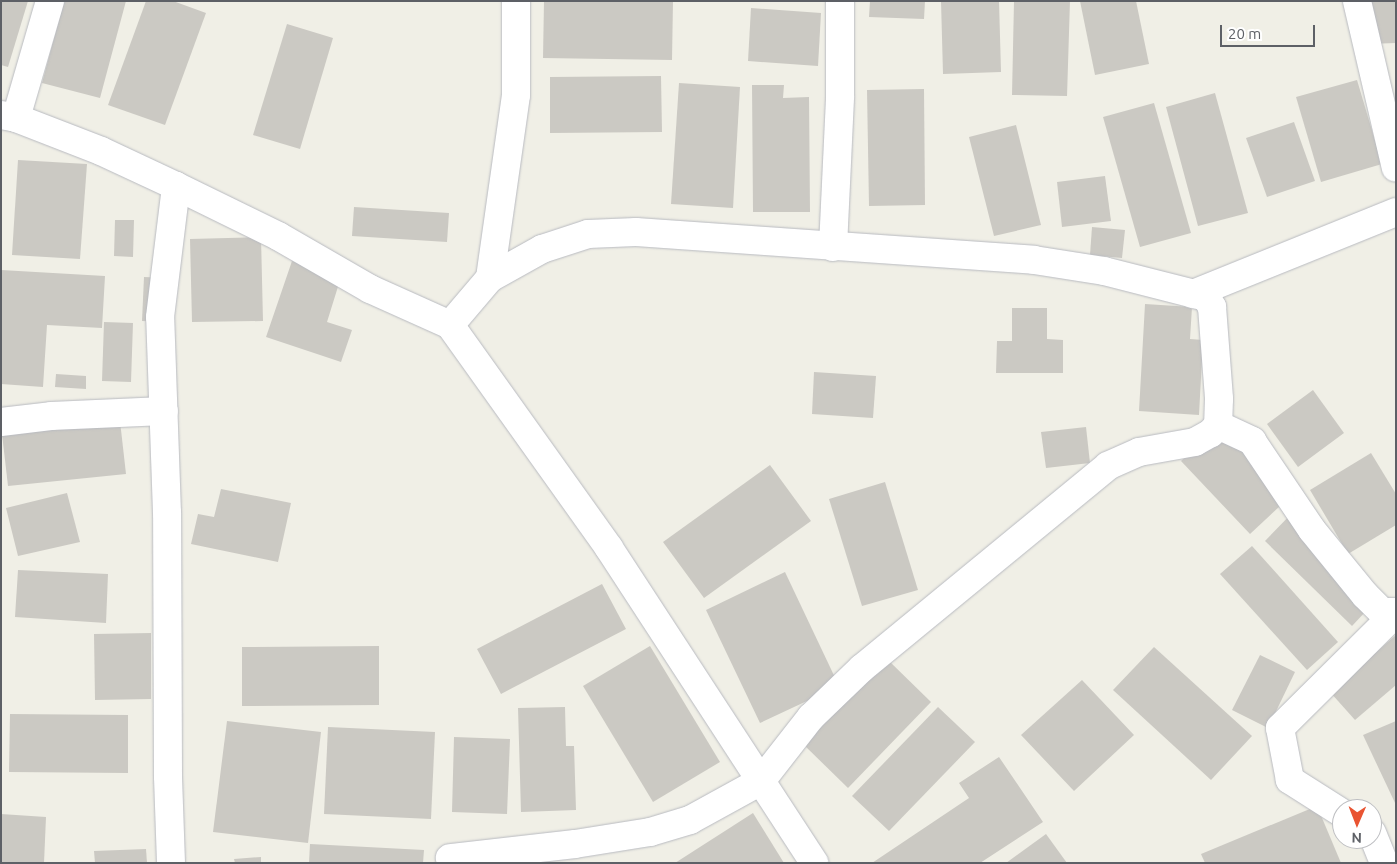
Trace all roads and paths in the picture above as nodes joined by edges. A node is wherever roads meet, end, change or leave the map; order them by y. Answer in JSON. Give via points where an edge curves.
{"nodes":[{"id":1,"x":50,"y":1,"type":"edge"},
{"id":2,"x":516,"y":1,"type":"edge"},
{"id":3,"x":840,"y":1,"type":"edge"},
{"id":4,"x":1357,"y":1,"type":"edge"},
{"id":5,"x":9,"y":117,"type":"edge"},
{"id":6,"x":1396,"y":168,"type":"edge"},
{"id":7,"x":176,"y":186,"type":"junction"},
{"id":8,"x":1396,"y":212,"type":"edge"},
{"id":9,"x":833,"y":247,"type":"junction"},
{"id":10,"x":490,"y":278,"type":"junction"},
{"id":11,"x":1193,"y":294,"type":"junction"},
{"id":12,"x":450,"y":325,"type":"junction"},
{"id":13,"x":164,"y":411,"type":"junction"},
{"id":14,"x":1,"y":422,"type":"edge"},
{"id":15,"x":1218,"y":425,"type":"junction"},
{"id":16,"x":1396,"y":613,"type":"edge"},
{"id":17,"x":761,"y":781,"type":"junction"},
{"id":18,"x":1332,"y":807,"type":"edge"},
{"id":19,"x":1378,"y":849,"type":"edge"},
{"id":20,"x":450,"y":858,"type":"dead end"},
{"id":21,"x":171,"y":863,"type":"edge"},
{"id":22,"x":814,"y":863,"type":"edge"},
{"id":23,"x":1384,"y":863,"type":"edge"}],
"edges":[{"from":1,"to":5,"type":"street"},
{"from":2,"to":10,"type":"street","via":[[516,95]]},
{"from":3,"to":9,"type":"street","via":[[840,96]]},
{"from":4,"to":6,"type":"street"},
{"from":5,"to":7,"type":"street","via":[[101,151]]},
{"from":7,"to":12,"type":"street","via":[[278,236],[370,289]]},
{"from":7,"to":13,"type":"street","via":[[160,317]]},
{"from":8,"to":11,"type":"street"},
{"from":9,"to":10,"type":"street","via":[[636,232],[588,234],[542,249]]},
{"from":9,"to":11,"type":"street","via":[[1034,260],[1104,271]]},
{"from":10,"to":12,"type":"street"},
{"from":11,"to":15,"type":"street","via":[[1206,297],[1212,306],[1217,354]]},
{"from":12,"to":17,"type":"street","via":[[609,548]]},
{"from":13,"to":14,"type":"street","via":[[51,416]]},
{"from":13,"to":21,"type":"street"},
{"from":15,"to":16,"type":"street","via":[[1252,441],[1312,530],[1365,595],[1382,612]]},
{"from":15,"to":17,"type":"street","via":[[1195,442],[1139,452],[1108,466],[862,668],[811,717]]},
{"from":16,"to":18,"type":"street","via":[[1280,728],[1290,780]]},
{"from":17,"to":20,"type":"street","via":[[690,820],[650,832]]},
{"from":17,"to":22,"type":"street"},
{"from":19,"to":23,"type":"street"}]}
